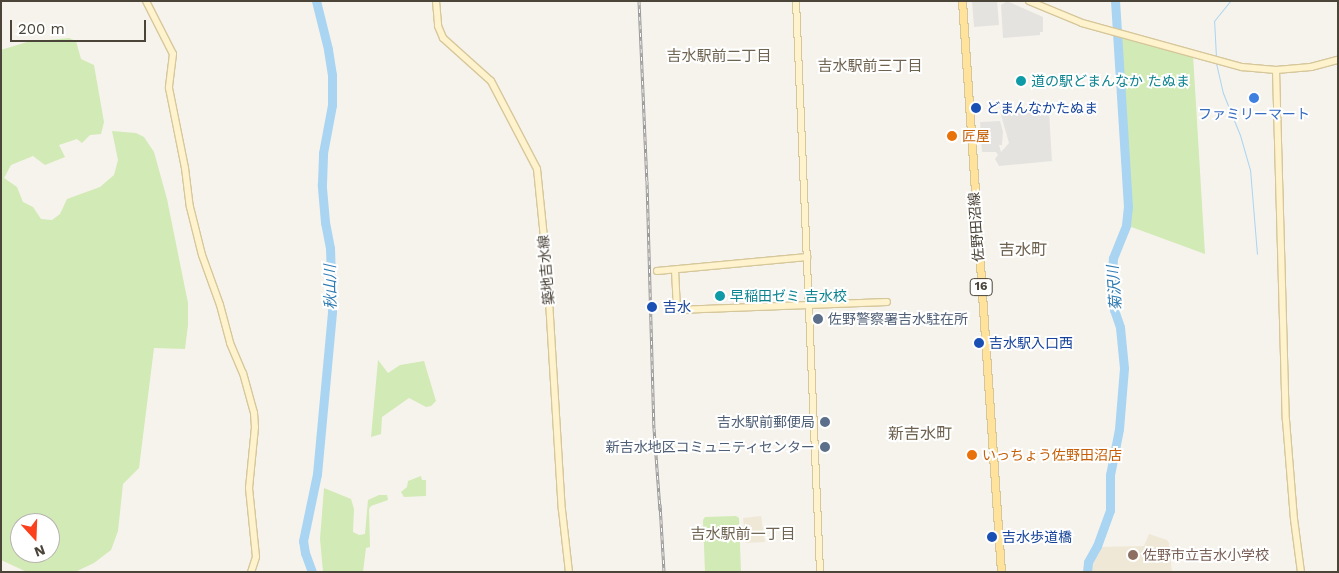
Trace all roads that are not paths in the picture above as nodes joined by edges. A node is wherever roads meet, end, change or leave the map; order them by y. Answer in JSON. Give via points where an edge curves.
{"nodes":[{"id":1,"x":146,"y":1,"type":"edge"},
{"id":2,"x":436,"y":1,"type":"edge"},
{"id":3,"x":796,"y":1,"type":"edge"},
{"id":4,"x":962,"y":1,"type":"edge"},
{"id":5,"x":1029,"y":1,"type":"edge"},
{"id":6,"x":1338,"y":60,"type":"edge"},
{"id":7,"x":1276,"y":70,"type":"junction"},
{"id":8,"x":807,"y":258,"type":"junction"},
{"id":9,"x":675,"y":270,"type":"junction"},
{"id":10,"x":657,"y":271,"type":"dead end"},
{"id":11,"x":887,"y":302,"type":"dead end"},
{"id":12,"x":809,"y":304,"type":"junction"},
{"id":13,"x":251,"y":572,"type":"edge"},
{"id":14,"x":569,"y":572,"type":"edge"},
{"id":15,"x":820,"y":572,"type":"edge"},
{"id":16,"x":1001,"y":572,"type":"edge"},
{"id":17,"x":1301,"y":572,"type":"edge"}],
"edges":[{"from":1,"to":13,"type":"street","via":[[173,54],[169,88],[186,168],[190,207],[204,262],[254,413],[249,488],[256,557]]},
{"from":2,"to":14,"type":"street","name":"築地吉水線","via":[[442,38],[491,81],[536,170],[548,283]]},
{"from":3,"to":8,"type":"street"},
{"from":4,"to":16,"type":"main road","name":"佐野田沼線","number":"16"},
{"from":5,"to":7,"type":"street","via":[[1082,23],[1193,55],[1242,67]]},
{"from":6,"to":7,"type":"street"},
{"from":7,"to":17,"type":"street","via":[[1286,420]]},
{"from":8,"to":9,"type":"street"},
{"from":8,"to":12,"type":"street"},
{"from":9,"to":10,"type":"street"},
{"from":9,"to":12,"type":"street","via":[[677,310]]},
{"from":11,"to":12,"type":"street"},
{"from":12,"to":15,"type":"street"}]}
